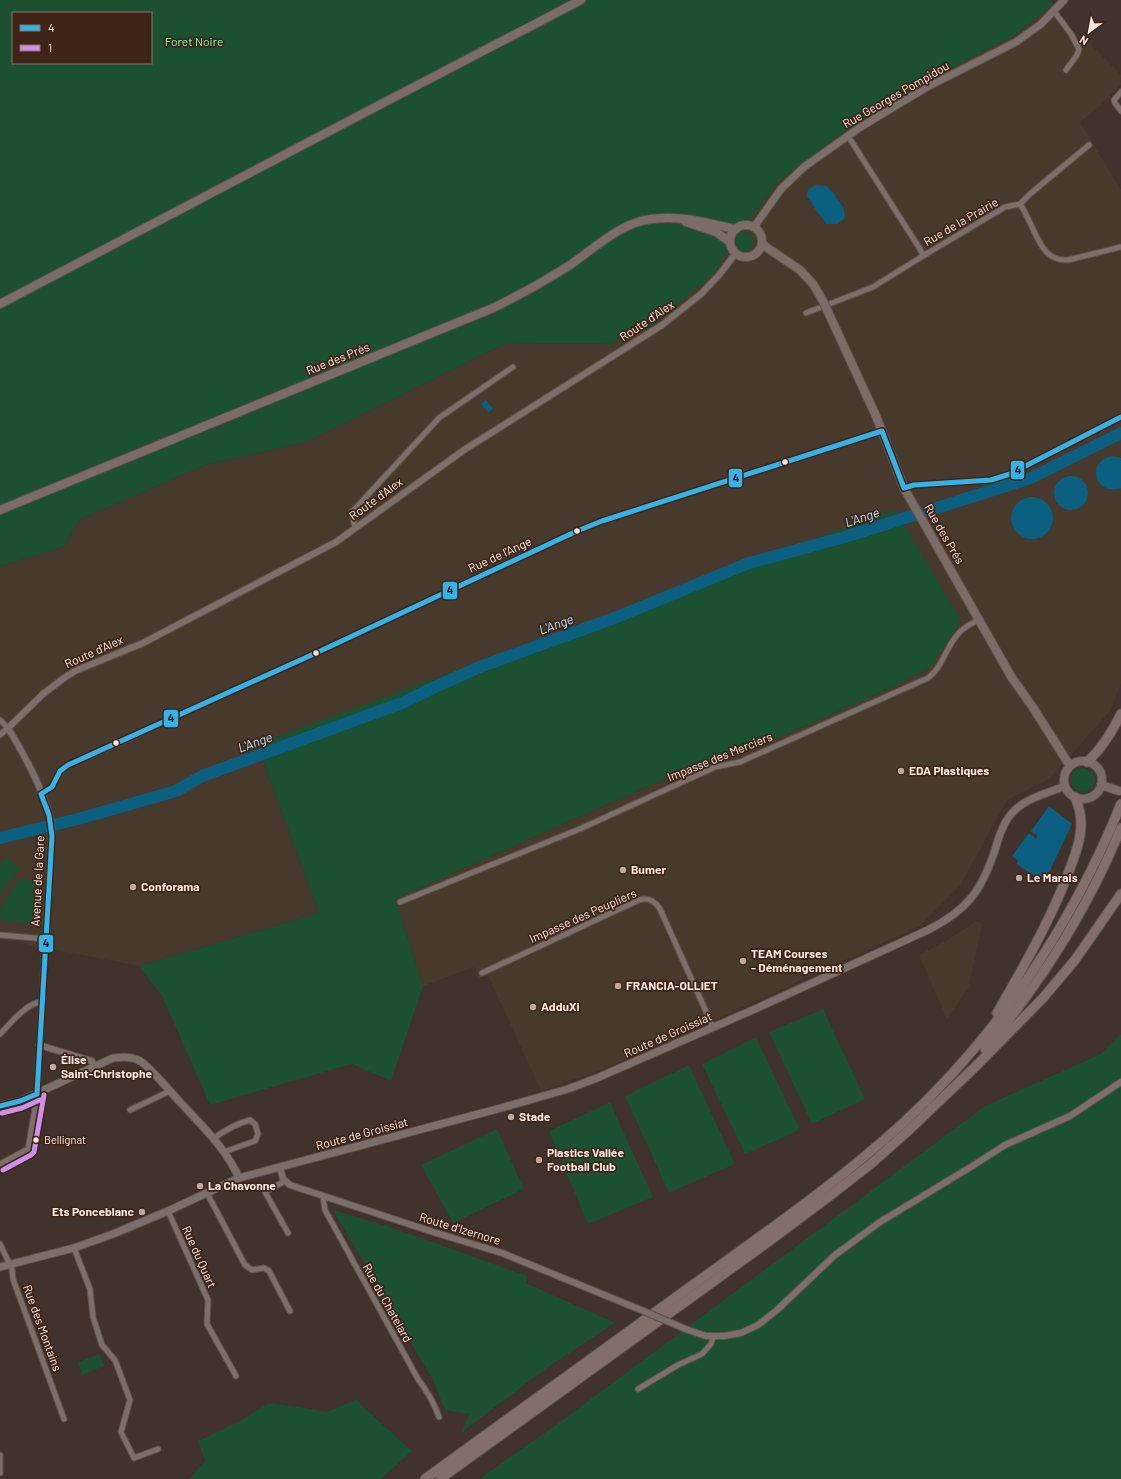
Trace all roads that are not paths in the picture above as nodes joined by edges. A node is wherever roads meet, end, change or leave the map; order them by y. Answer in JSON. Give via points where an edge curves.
{"nodes":[{"id":1,"x":581,"y":0,"type":"edge"},
{"id":2,"x":1064,"y":0,"type":"edge"},
{"id":3,"x":1054,"y":11,"type":"junction"},
{"id":4,"x":1066,"y":70,"type":"dead end"},
{"id":5,"x":1121,"y":92,"type":"edge"},
{"id":6,"x":1121,"y":111,"type":"edge"},
{"id":7,"x":848,"y":136,"type":"junction"},
{"id":8,"x":1089,"y":146,"type":"dead end"},
{"id":9,"x":1020,"y":204,"type":"junction"},
{"id":10,"x":676,"y":218,"type":"junction"},
{"id":11,"x":754,"y":227,"type":"junction"},
{"id":12,"x":736,"y":229,"type":"junction"},
{"id":13,"x":730,"y":242,"type":"junction"},
{"id":14,"x":762,"y":243,"type":"junction"},
{"id":15,"x":1121,"y":247,"type":"edge"},
{"id":16,"x":736,"y":253,"type":"junction"},
{"id":17,"x":757,"y":253,"type":"junction"},
{"id":18,"x":923,"y":256,"type":"junction"},
{"id":19,"x":792,"y":264,"type":"junction"},
{"id":20,"x":0,"y":304,"type":"edge"},
{"id":21,"x":806,"y":313,"type":"dead end"},
{"id":22,"x":513,"y":367,"type":"dead end"},
{"id":23,"x":1121,"y":417,"type":"edge"},
{"id":24,"x":882,"y":431,"type":"junction"},
{"id":25,"x":904,"y":488,"type":"junction"},
{"id":26,"x":0,"y":510,"type":"edge"},
{"id":27,"x":355,"y":528,"type":"junction"},
{"id":28,"x":979,"y":620,"type":"junction"},
{"id":29,"x":1121,"y":714,"type":"edge"},
{"id":30,"x":0,"y":720,"type":"edge"},
{"id":31,"x":8,"y":728,"type":"junction"},
{"id":32,"x":0,"y":734,"type":"edge"},
{"id":33,"x":1086,"y":762,"type":"junction"},
{"id":34,"x":1070,"y":766,"type":"junction"},
{"id":35,"x":1101,"y":785,"type":"junction"},
{"id":36,"x":1065,"y":786,"type":"junction"},
{"id":37,"x":1119,"y":791,"type":"dead end"},
{"id":38,"x":41,"y":794,"type":"junction"},
{"id":39,"x":1075,"y":797,"type":"junction"},
{"id":40,"x":1121,"y":804,"type":"edge"},
{"id":41,"x":1121,"y":828,"type":"edge"},
{"id":42,"x":1121,"y":894,"type":"edge"},
{"id":43,"x":400,"y":902,"type":"dead end"},
{"id":44,"x":0,"y":935,"type":"edge"},
{"id":45,"x":46,"y":939,"type":"junction"},
{"id":46,"x":482,"y":973,"type":"dead end"},
{"id":47,"x":42,"y":1002,"type":"junction"},
{"id":48,"x":713,"y":1027,"type":"junction"},
{"id":49,"x":0,"y":1034,"type":"edge"},
{"id":50,"x":980,"y":1042,"type":"junction"},
{"id":51,"x":39,"y":1045,"type":"junction"},
{"id":52,"x":94,"y":1066,"type":"junction"},
{"id":53,"x":1121,"y":1082,"type":"edge"},
{"id":54,"x":170,"y":1091,"type":"junction"},
{"id":55,"x":37,"y":1094,"type":"junction"},
{"id":56,"x":0,"y":1106,"type":"edge"},
{"id":57,"x":930,"y":1109,"type":"junction"},
{"id":58,"x":130,"y":1110,"type":"dead end"},
{"id":59,"x":213,"y":1140,"type":"junction"},
{"id":60,"x":224,"y":1152,"type":"junction"},
{"id":61,"x":0,"y":1164,"type":"edge"},
{"id":62,"x":280,"y":1167,"type":"junction"},
{"id":63,"x":239,"y":1178,"type":"junction"},
{"id":64,"x":285,"y":1181,"type":"junction"},
{"id":65,"x":207,"y":1193,"type":"junction"},
{"id":66,"x":323,"y":1196,"type":"junction"},
{"id":67,"x":168,"y":1211,"type":"junction"},
{"id":68,"x":288,"y":1233,"type":"dead end"},
{"id":69,"x":0,"y":1244,"type":"edge"},
{"id":70,"x":74,"y":1248,"type":"junction"},
{"id":71,"x":9,"y":1265,"type":"junction"},
{"id":72,"x":0,"y":1268,"type":"edge"},
{"id":73,"x":290,"y":1311,"type":"dead end"},
{"id":74,"x":713,"y":1337,"type":"junction"},
{"id":75,"x":236,"y":1376,"type":"dead end"},
{"id":76,"x":638,"y":1389,"type":"dead end"},
{"id":77,"x":439,"y":1418,"type":"dead end"},
{"id":78,"x":64,"y":1419,"type":"dead end"},
{"id":79,"x":158,"y":1449,"type":"dead end"},
{"id":80,"x":0,"y":1455,"type":"edge"},
{"id":81,"x":0,"y":1472,"type":"edge"},
{"id":82,"x":425,"y":1479,"type":"edge"},
{"id":83,"x":440,"y":1479,"type":"edge"}],
"edges":[{"from":1,"to":20,"type":"main road"},
{"from":2,"to":3,"type":"main road","name":"Rue Georges Pompidou"},
{"from":3,"to":4,"type":"street","via":[[1080,49]]},
{"from":3,"to":7,"type":"main road","name":"Rue Georges Pompidou","via":[[1016,42],[927,87]]},
{"from":5,"to":6,"type":"street","via":[[1114,100]]},
{"from":7,"to":11,"type":"main road","name":"Rue Georges Pompidou","via":[[804,167],[781,189]]},
{"from":7,"to":18,"type":"street","name":"Rue de la Prairie"},
{"from":8,"to":9,"type":"street"},
{"from":9,"to":15,"type":"street","via":[[1044,250],[1059,260]]},
{"from":9,"to":18,"type":"street","name":"Rue de la Prairie","via":[[1005,207]]},
{"from":10,"to":12,"type":"main road","name":"Rue des Prés","via":[[699,220]]},
{"from":10,"to":13,"type":"main road","name":"Rue des Prés","via":[[710,230]]},
{"from":10,"to":26,"type":"main road","name":"Rue des Prés","via":[[651,219],[635,223],[532,288],[493,308]]},
{"from":11,"to":12,"type":"main road","via":[[744,225]]},
{"from":11,"to":14,"type":"main road","via":[[760,234]]},
{"from":12,"to":13,"type":"main road"},
{"from":13,"to":16,"type":"main road"},
{"from":14,"to":17,"type":"main road"},
{"from":14,"to":19,"type":"main road"},
{"from":16,"to":17,"type":"main road","via":[[749,257]]},
{"from":16,"to":27,"type":"street","name":"Route d'Alex","via":[[701,294],[662,326],[464,450]]},
{"from":17,"to":19,"type":"main road","via":[[771,254]]},
{"from":18,"to":21,"type":"street","name":"Rue de la Prairie","via":[[873,287]]},
{"from":19,"to":24,"type":"main road","name":"Rue des Prés","bridge":true,"via":[[810,280],[820,296]]},
{"from":22,"to":27,"type":"street","via":[[439,418],[352,512]]},
{"from":23,"to":25,"type":"street","via":[[1010,474],[991,480],[914,485]]},
{"from":24,"to":25,"type":"main road","name":"Rue des Prés"},
{"from":24,"to":38,"type":"street","name":"Rue de l'Ange","via":[[577,530],[329,647],[68,765],[60,771],[52,787]]},
{"from":25,"to":28,"type":"main road","name":"Rue des Prés"},
{"from":27,"to":31,"type":"street","name":"Route d'Alex","via":[[336,542],[167,631],[70,675],[43,694]]},
{"from":28,"to":34,"type":"main road","name":"Rue des Prés","via":[[1012,678]]},
{"from":28,"to":43,"type":"street","name":"Impasse des Merciers","via":[[957,635],[936,671],[928,678],[740,762],[715,767],[582,828]]},
{"from":29,"to":33,"type":"highway","via":[[1104,743]]},
{"from":30,"to":31,"type":"street"},
{"from":31,"to":32,"type":"street"},
{"from":31,"to":38,"type":"street","name":"Avenue de la Gare"},
{"from":33,"to":34,"type":"main road","via":[[1076,762]]},
{"from":33,"to":35,"type":"main road","via":[[1098,769],[1101,774]]},
{"from":34,"to":36,"type":"main road","via":[[1064,776]]},
{"from":35,"to":37,"type":"main road"},
{"from":35,"to":39,"type":"main road","via":[[1090,797]]},
{"from":36,"to":39,"type":"main road"},
{"from":36,"to":48,"type":"main road","name":"Route de Groissiat","via":[[1024,802],[1015,810],[1005,823],[981,884],[968,903],[949,918],[877,954]]},
{"from":38,"to":45,"type":"street","name":"Avenue de la Gare","via":[[49,811],[52,836]]},
{"from":39,"to":50,"type":"highway","via":[[1080,813],[1081,832],[1066,881],[1036,946]]},
{"from":40,"to":50,"type":"highway","via":[[1100,853],[1072,907],[1028,979]]},
{"from":41,"to":57,"type":"highway","via":[[1083,906],[1039,978],[991,1042]]},
{"from":42,"to":57,"type":"highway","via":[[1086,946],[1059,979],[974,1068]]},
{"from":44,"to":45,"type":"street"},
{"from":45,"to":47,"type":"street","name":"Avenue de la Gare"},
{"from":46,"to":48,"type":"street","name":"Impasse des Peupliers","via":[[639,900],[651,900],[660,909]]},
{"from":47,"to":49,"type":"street","via":[[36,1002],[23,1011]]},
{"from":47,"to":51,"type":"street","name":"Avenue de la Gare"},
{"from":48,"to":62,"type":"main road","name":"Route de Groissiat","via":[[627,1066],[568,1089]]},
{"from":50,"to":82,"type":"highway","via":[[908,1118],[832,1183]]},
{"from":51,"to":52,"type":"street","via":[[92,1061]]},
{"from":51,"to":55,"type":"street","name":"Avenue de la Gare"},
{"from":52,"to":54,"type":"main road","via":[[113,1058],[136,1059]]},
{"from":52,"to":55,"type":"main road"},
{"from":53,"to":74,"type":"street","name":"Route d'Izernore","via":[[1070,1116],[1005,1145],[880,1222],[835,1255],[758,1325],[733,1335]]},
{"from":54,"to":58,"type":"street"},
{"from":54,"to":59,"type":"main road"},
{"from":55,"to":56,"type":"main road"},
{"from":55,"to":61,"type":"street","via":[[28,1149]]},
{"from":57,"to":83,"type":"highway","via":[[872,1163],[827,1198]]},
{"from":59,"to":60,"type":"main road"},
{"from":59,"to":60,"type":"street","via":[[239,1123],[250,1120],[255,1124],[258,1134],[255,1141]]},
{"from":60,"to":63,"type":"main road"},
{"from":62,"to":63,"type":"main road","name":"Route de Groissiat"},
{"from":62,"to":64,"type":"street"},
{"from":63,"to":65,"type":"main road","name":"Route de Groissiat"},
{"from":64,"to":66,"type":"street","name":"Route d'Izernore"},
{"from":64,"to":68,"type":"street","via":[[265,1192]]},
{"from":65,"to":67,"type":"main road","name":"Route de Groissiat"},
{"from":65,"to":73,"type":"street","via":[[246,1265],[252,1270],[264,1268],[269,1271]]},
{"from":66,"to":74,"type":"street","name":"Route d'Izernore","bridge":true,"via":[[502,1253],[698,1334]]},
{"from":66,"to":77,"type":"street","name":"Rue du Chatelard","via":[[325,1210],[418,1379],[428,1391]]},
{"from":67,"to":70,"type":"main road","name":"Route de Groissiat"},
{"from":67,"to":75,"type":"street","name":"Rue du Quart","via":[[208,1300],[207,1324]]},
{"from":69,"to":71,"type":"street","name":"Rue des Montains"},
{"from":70,"to":71,"type":"main road","name":"Route de Groissiat"},
{"from":70,"to":79,"type":"street","via":[[90,1289],[93,1316],[102,1345],[115,1360],[130,1400],[121,1432],[134,1458]]},
{"from":71,"to":72,"type":"main road","name":"Route de Groissiat"},
{"from":71,"to":78,"type":"street","name":"Rue des Montains"},
{"from":74,"to":76,"type":"street","via":[[711,1344],[702,1354]]},
{"from":80,"to":81,"type":"street"}]}
